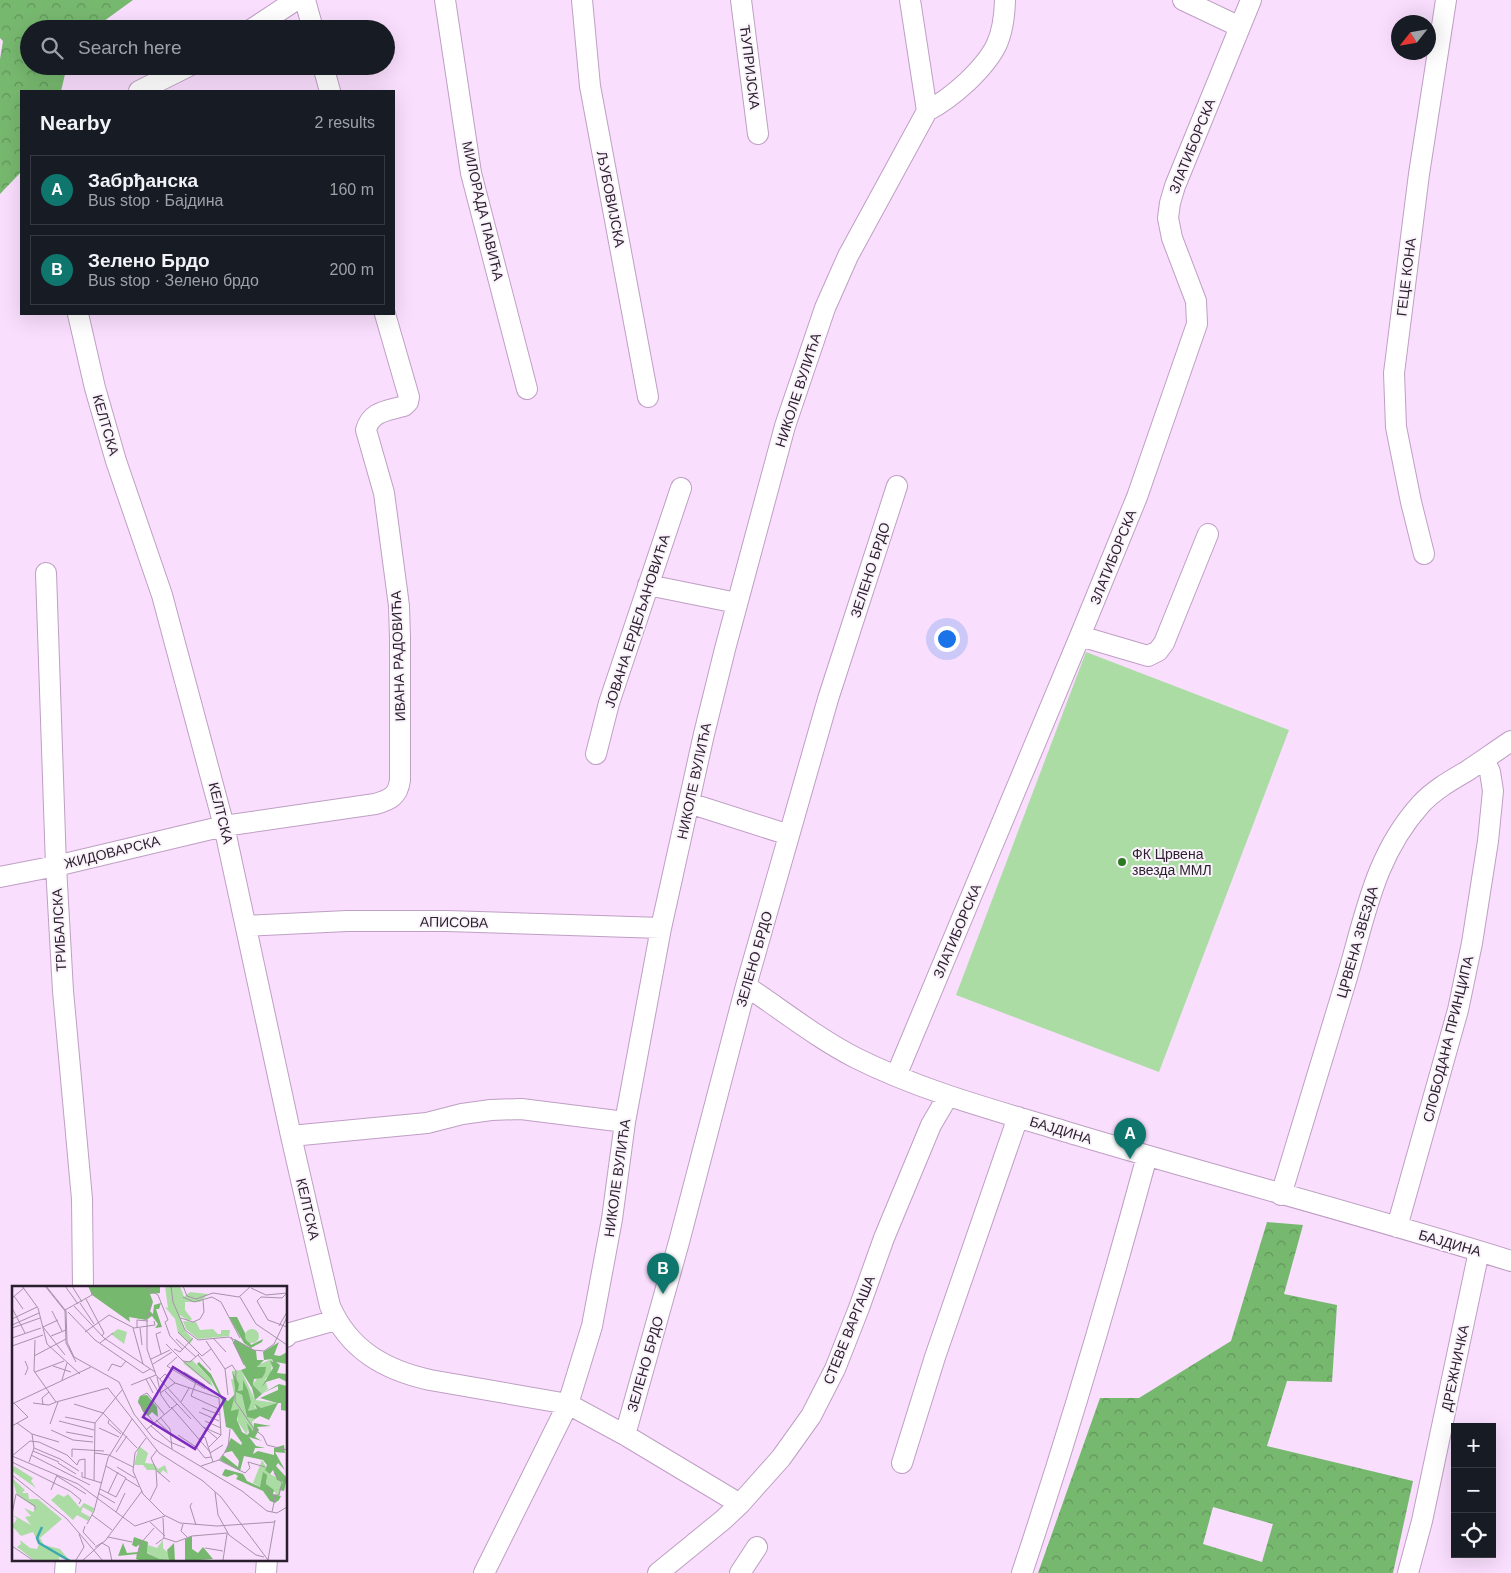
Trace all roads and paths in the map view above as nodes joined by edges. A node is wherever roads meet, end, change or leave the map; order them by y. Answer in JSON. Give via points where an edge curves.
{"nodes":[{"id":1,"x":296,"y":0,"type":"edge"},
{"id":2,"x":305,"y":0,"type":"edge"},
{"id":3,"x":445,"y":0,"type":"edge"},
{"id":4,"x":582,"y":0,"type":"edge"},
{"id":5,"x":741,"y":0,"type":"edge"},
{"id":6,"x":910,"y":0,"type":"edge"},
{"id":7,"x":1005,"y":0,"type":"edge"},
{"id":8,"x":1183,"y":0,"type":"edge"},
{"id":9,"x":1251,"y":0,"type":"edge"},
{"id":10,"x":1446,"y":0,"type":"edge"},
{"id":11,"x":266,"y":20,"type":"edge"},
{"id":12,"x":311,"y":20,"type":"edge"},
{"id":13,"x":1240,"y":27,"type":"junction"},
{"id":14,"x":171,"y":75,"type":"edge"},
{"id":15,"x":326,"y":75,"type":"edge"},
{"id":16,"x":141,"y":90,"type":"edge"},
{"id":17,"x":330,"y":90,"type":"edge"},
{"id":18,"x":927,"y":111,"type":"junction"},
{"id":19,"x":758,"y":134,"type":"dead end"},
{"id":20,"x":78,"y":315,"type":"edge"},
{"id":21,"x":385,"y":315,"type":"edge"},
{"id":22,"x":527,"y":389,"type":"dead end"},
{"id":23,"x":648,"y":396,"type":"dead end"},
{"id":24,"x":897,"y":486,"type":"dead end"},
{"id":25,"x":681,"y":488,"type":"dead end"},
{"id":26,"x":1208,"y":534,"type":"dead end"},
{"id":27,"x":1424,"y":554,"type":"dead end"},
{"id":28,"x":46,"y":573,"type":"dead end"},
{"id":29,"x":648,"y":585,"type":"junction"},
{"id":30,"x":737,"y":603,"type":"junction"},
{"id":31,"x":1080,"y":636,"type":"junction"},
{"id":32,"x":1511,"y":742,"type":"edge"},
{"id":33,"x":596,"y":754,"type":"dead end"},
{"id":34,"x":1484,"y":760,"type":"junction"},
{"id":35,"x":689,"y":803,"type":"junction"},
{"id":36,"x":224,"y":826,"type":"junction"},
{"id":37,"x":789,"y":835,"type":"junction"},
{"id":38,"x":56,"y":866,"type":"junction"},
{"id":39,"x":0,"y":877,"type":"edge"},
{"id":40,"x":246,"y":926,"type":"junction"},
{"id":41,"x":661,"y":928,"type":"junction"},
{"id":42,"x":746,"y":986,"type":"junction"},
{"id":43,"x":896,"y":1076,"type":"junction"},
{"id":44,"x":948,"y":1096,"type":"junction"},
{"id":45,"x":1018,"y":1117,"type":"junction"},
{"id":46,"x":625,"y":1122,"type":"junction"},
{"id":47,"x":291,"y":1136,"type":"junction"},
{"id":48,"x":1147,"y":1156,"type":"junction"},
{"id":49,"x":1281,"y":1194,"type":"junction"},
{"id":50,"x":1397,"y":1227,"type":"junction"},
{"id":51,"x":1479,"y":1251,"type":"junction"},
{"id":52,"x":1511,"y":1261,"type":"edge"},
{"id":53,"x":83,"y":1286,"type":"edge"},
{"id":54,"x":336,"y":1320,"type":"junction"},
{"id":55,"x":288,"y":1335,"type":"edge"},
{"id":56,"x":568,"y":1404,"type":"junction"},
{"id":57,"x":625,"y":1435,"type":"junction"},
{"id":58,"x":902,"y":1463,"type":"dead end"},
{"id":59,"x":740,"y":1504,"type":"junction"},
{"id":60,"x":757,"y":1547,"type":"dead end"},
{"id":61,"x":66,"y":1560,"type":"edge"},
{"id":62,"x":267,"y":1560,"type":"edge"},
{"id":63,"x":65,"y":1573,"type":"edge"},
{"id":64,"x":266,"y":1573,"type":"edge"},
{"id":65,"x":484,"y":1573,"type":"edge"},
{"id":66,"x":658,"y":1573,"type":"edge"},
{"id":67,"x":740,"y":1573,"type":"edge"},
{"id":68,"x":1022,"y":1573,"type":"edge"},
{"id":69,"x":1408,"y":1573,"type":"edge"}],
"edges":[{"from":1,"to":11,"type":"street"},
{"from":2,"to":12,"type":"street"},
{"from":3,"to":22,"type":"street","name":"МИЛОРАДА ПАВИЋА","via":[[471,173]]},
{"from":4,"to":23,"type":"street","name":"ЉУБОВИЈСКА","via":[[590,86]]},
{"from":5,"to":19,"type":"street","name":"ЋУПРИЈСКА"},
{"from":6,"to":18,"type":"street"},
{"from":7,"to":18,"type":"street","via":[[1000,38],[993,54],[952,97]]},
{"from":8,"to":13,"type":"street"},
{"from":9,"to":13,"type":"street","name":"ЗЛАТИБОРСКА"},
{"from":10,"to":27,"type":"street","name":"ГЕЦЕ КОНА","via":[[1419,174],[1394,373],[1396,427]]},
{"from":13,"to":31,"type":"street","name":"ЗЛАТИБОРСКА","via":[[1170,203],[1168,218],[1172,238],[1196,301],[1196,324],[1137,497]]},
{"from":14,"to":16,"type":"street"},
{"from":15,"to":17,"type":"street"},
{"from":18,"to":30,"type":"street","name":"НИКОЛЕ ВУЛИЋА","via":[[848,256],[824,308],[785,426]]},
{"from":20,"to":36,"type":"street","name":"КЕЛТСКА","via":[[113,452],[162,595]]},
{"from":21,"to":36,"type":"street","name":"ИВАНА РАДОВИЋА","via":[[409,397],[404,406],[373,416],[366,430],[384,493],[398,606],[399,788],[389,800],[375,804]]},
{"from":24,"to":37,"type":"street","name":"ЗЕЛЕНО БРДО","via":[[828,699]]},
{"from":25,"to":29,"type":"street","name":"ЈОВАНА ЕРДЕЉАНОВИЋА"},
{"from":26,"to":31,"type":"street","via":[[1158,651],[1148,656]]},
{"from":28,"to":38,"type":"street","name":"ТРИБАЛСКА"},
{"from":29,"to":30,"type":"street"},
{"from":29,"to":33,"type":"street","name":"ЈОВАНА ЕРДЕЉАНОВИЋА","via":[[609,703]]},
{"from":30,"to":35,"type":"street","name":"НИКОЛЕ ВУЛИЋА"},
{"from":31,"to":43,"type":"street","name":"ЗЛАТИБОРСКА"},
{"from":32,"to":34,"type":"street","name":"ЦРВЕНА ЗВЕЗДА"},
{"from":34,"to":49,"type":"street","name":"ЦРВЕНА ЗВЕЗДА","via":[[1436,790],[1422,803],[1389,850],[1366,907]]},
{"from":34,"to":50,"type":"street","name":"СЛОБОДАНА ПРИНЦИПА","via":[[1493,791],[1472,943],[1458,1010]]},
{"from":35,"to":37,"type":"street"},
{"from":35,"to":41,"type":"street","name":"НИКОЛЕ ВУЛИЋА"},
{"from":36,"to":38,"type":"street","name":"ЖИДОВАРСКА"},
{"from":36,"to":40,"type":"street","name":"КЕЛТСКА"},
{"from":37,"to":42,"type":"street","name":"ЗЕЛЕНО БРДО"},
{"from":38,"to":39,"type":"street","name":"ЖИДОВАРСКА"},
{"from":38,"to":53,"type":"street","name":"ТРИБАЛСКА","via":[[63,991],[82,1199]]},
{"from":40,"to":41,"type":"street","name":"АПИСОВА","via":[[447,921]]},
{"from":40,"to":47,"type":"street","name":"КЕЛТСКА"},
{"from":41,"to":46,"type":"street","name":"НИКОЛЕ ВУЛИЋА"},
{"from":42,"to":43,"type":"street","name":"БАЈДИНА","via":[[846,1052]]},
{"from":42,"to":57,"type":"street","name":"ЗЕЛЕНО БРДО","via":[[680,1242]]},
{"from":43,"to":44,"type":"street","name":"БАЈДИНА"},
{"from":44,"to":45,"type":"street","name":"БАЈДИНА"},
{"from":44,"to":59,"type":"street","name":"СТЕВЕ ВАРГАША","via":[[931,1126],[884,1238],[835,1370],[811,1416],[781,1458]]},
{"from":45,"to":48,"type":"street","name":"БАЈДИНА"},
{"from":45,"to":58,"type":"street"},
{"from":46,"to":47,"type":"street","via":[[520,1109],[491,1110],[427,1123]]},
{"from":46,"to":56,"type":"street","name":"НИКОЛЕ ВУЛИЋА","via":[[594,1317]]},
{"from":47,"to":54,"type":"street","name":"КЕЛТСКА","via":[[330,1306]]},
{"from":48,"to":49,"type":"street","name":"БАЈДИНА"},
{"from":48,"to":68,"type":"street","via":[[1103,1315]]},
{"from":49,"to":50,"type":"street","name":"БАЈДИНА"},
{"from":50,"to":51,"type":"street","name":"БАЈДИНА"},
{"from":51,"to":52,"type":"street","name":"БАЈДИНА"},
{"from":51,"to":69,"type":"street","name":"ДРЕЖНИЧКА"},
{"from":54,"to":55,"type":"street"},
{"from":54,"to":56,"type":"street","name":"КЕЛТСКА","via":[[346,1336],[358,1346],[392,1368],[410,1375]]},
{"from":56,"to":57,"type":"street","name":"КЕЛТСКА"},
{"from":56,"to":65,"type":"street","name":"НИКОЛЕ ВУЛИЋА"},
{"from":57,"to":59,"type":"street","name":"КЕЛТСКА"},
{"from":59,"to":66,"type":"street","name":"СТЕВЕ ВАРГАША"},
{"from":60,"to":67,"type":"street"},
{"from":61,"to":63,"type":"street"},
{"from":62,"to":64,"type":"street"}]}
